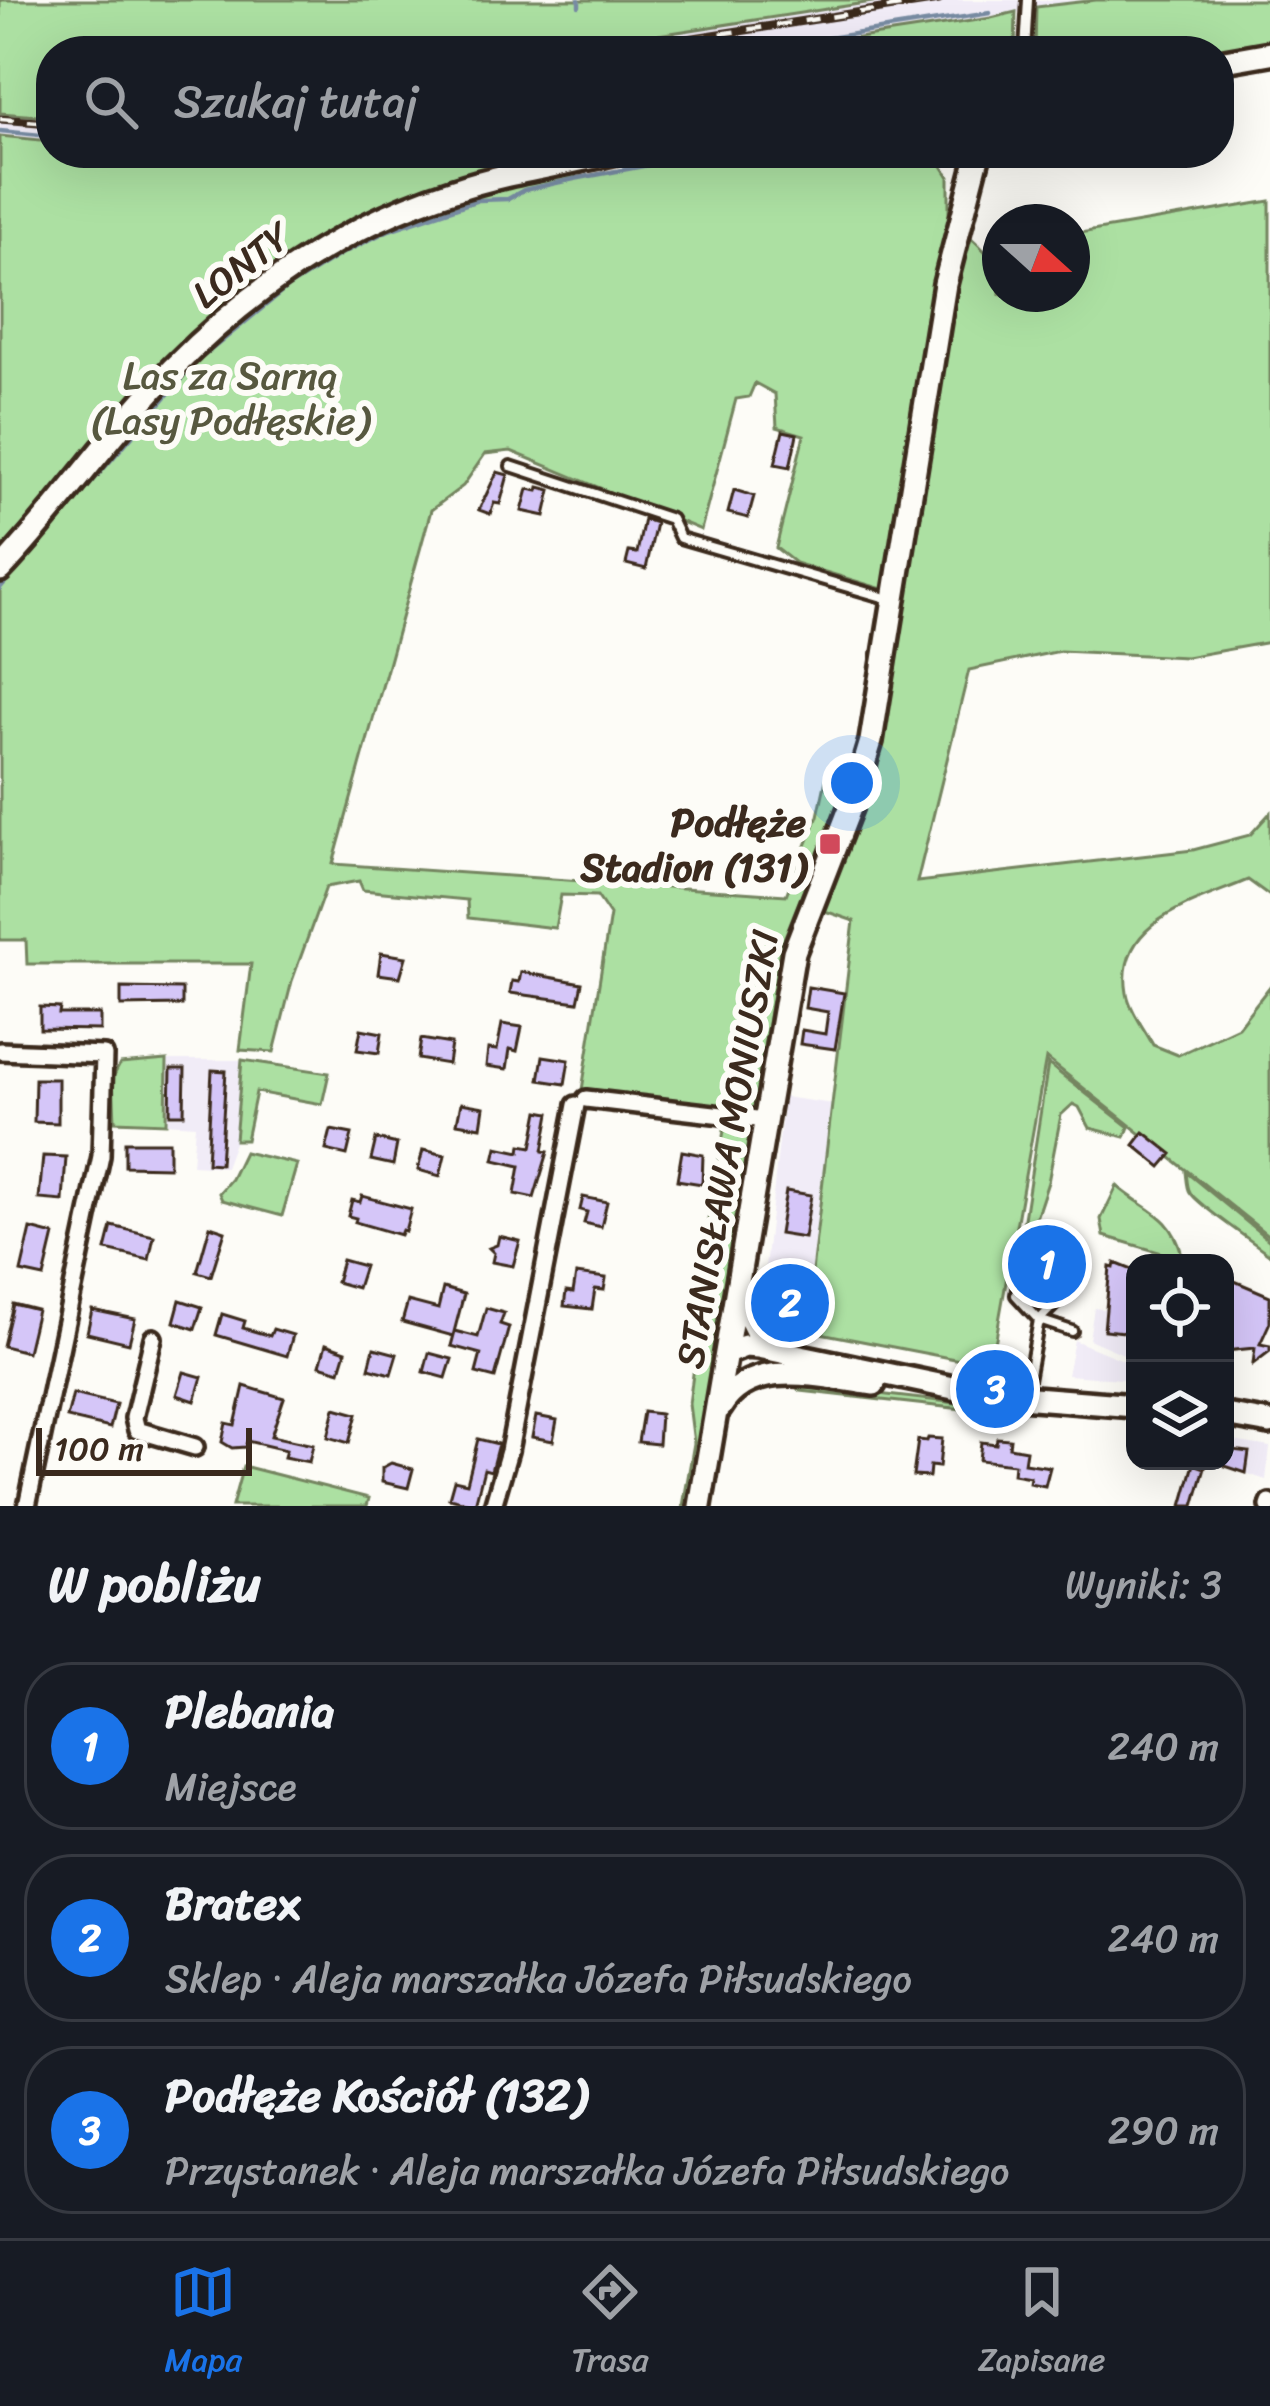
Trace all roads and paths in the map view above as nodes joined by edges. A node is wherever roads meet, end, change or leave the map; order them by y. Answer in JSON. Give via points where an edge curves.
{"nodes":[{"id":1,"x":1028,"y":0,"type":"edge"},
{"id":2,"x":1026,"y":36,"type":"edge"},
{"id":3,"x":1270,"y":53,"type":"edge"},
{"id":4,"x":1234,"y":59,"type":"edge"},
{"id":5,"x":547,"y":168,"type":"edge"},
{"id":6,"x":975,"y":168,"type":"edge"},
{"id":7,"x":511,"y":466,"type":"dead end"},
{"id":8,"x":0,"y":570,"type":"edge"},
{"id":9,"x":894,"y":601,"type":"junction"},
{"id":10,"x":0,"y":1051,"type":"edge"},
{"id":11,"x":765,"y":1120,"type":"junction"},
{"id":12,"x":1023,"y":1257,"type":"dead end"},
{"id":13,"x":1069,"y":1290,"type":"dead end"},
{"id":14,"x":738,"y":1295,"type":"junction"},
{"id":15,"x":1039,"y":1320,"type":"junction"},
{"id":16,"x":1072,"y":1331,"type":"dead end"},
{"id":17,"x":153,"y":1337,"type":"dead end"},
{"id":18,"x":728,"y":1353,"type":"junction"},
{"id":19,"x":790,"y":1364,"type":"junction"},
{"id":20,"x":1025,"y":1397,"type":"junction"},
{"id":21,"x":1126,"y":1405,"type":"edge"},
{"id":22,"x":716,"y":1415,"type":"junction"},
{"id":23,"x":1234,"y":1417,"type":"edge"},
{"id":24,"x":1270,"y":1423,"type":"edge"},
{"id":25,"x":195,"y":1447,"type":"dead end"},
{"id":26,"x":27,"y":1506,"type":"edge"},
{"id":27,"x":493,"y":1506,"type":"edge"},
{"id":28,"x":700,"y":1506,"type":"edge"}],
"edges":[{"from":1,"to":2,"type":"lane"},
{"from":3,"to":4,"type":"street"},
{"from":5,"to":8,"type":"street","name":"LONTY","via":[[424,200],[285,271],[170,371]]},
{"from":6,"to":9,"type":"street","name":"STANISŁAWA MONIUSZKI","via":[[945,284]]},
{"from":7,"to":9,"type":"lane","via":[[671,519],[680,538]]},
{"from":9,"to":11,"type":"street","name":"STANISŁAWA MONIUSZKI","via":[[866,760],[794,952]]},
{"from":10,"to":26,"type":"street","via":[[104,1055],[101,1156]]},
{"from":11,"to":14,"type":"street","name":"STANISŁAWA MONIUSZKI"},
{"from":11,"to":27,"type":"street","via":[[581,1102]]},
{"from":12,"to":15,"type":"lane","via":[[1016,1295]]},
{"from":13,"to":15,"type":"lane"},
{"from":14,"to":18,"type":"street","name":"STANISŁAWA MONIUSZKI"},
{"from":14,"to":19,"type":"street","via":[[756,1330]]},
{"from":15,"to":16,"type":"lane"},
{"from":15,"to":20,"type":"lane"},
{"from":17,"to":25,"type":"street","via":[[137,1430]]},
{"from":18,"to":19,"type":"street","via":[[746,1346]]},
{"from":18,"to":22,"type":"street","name":"STANISŁAWA MONIUSZKI"},
{"from":19,"to":20,"type":"street"},
{"from":19,"to":22,"type":"street","via":[[742,1384]]},
{"from":20,"to":21,"type":"street"},
{"from":22,"to":28,"type":"street","name":"STANISŁAWA MONIUSZKI"},
{"from":23,"to":24,"type":"street"}]}
